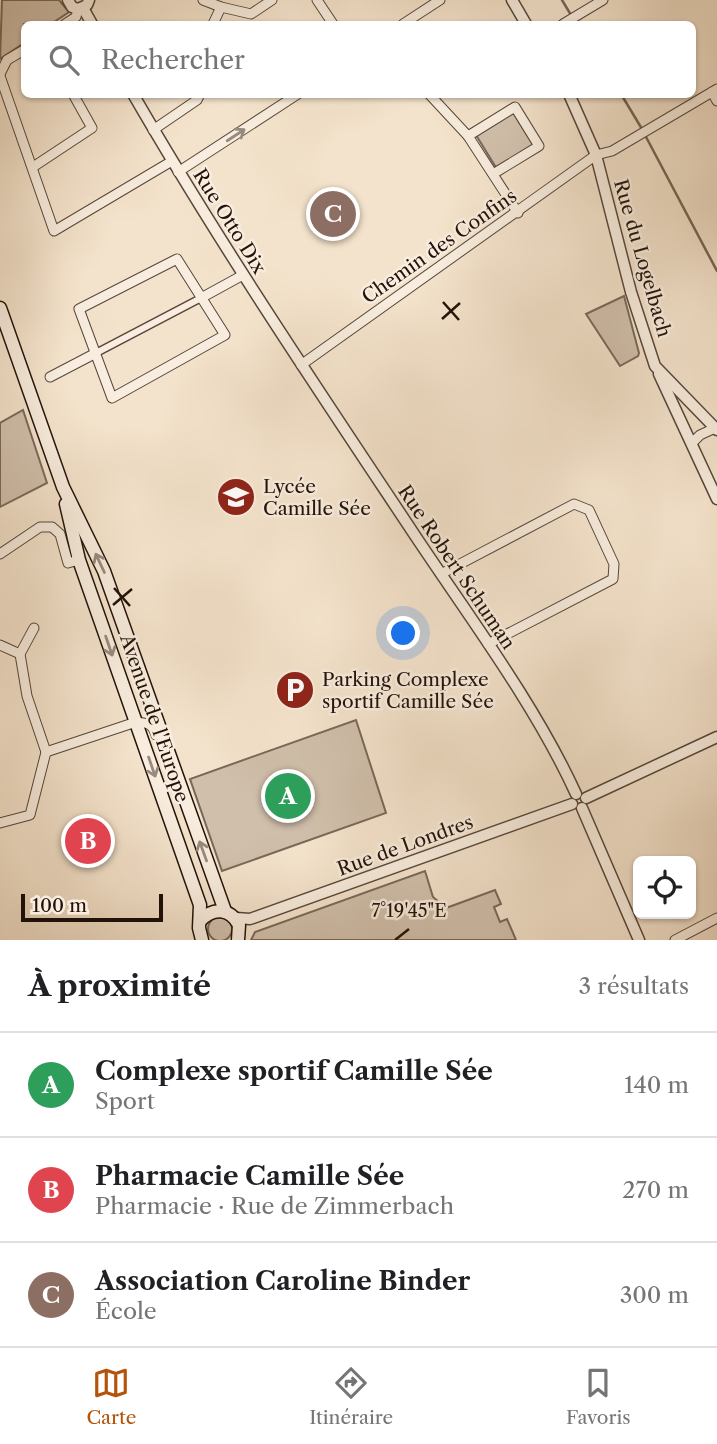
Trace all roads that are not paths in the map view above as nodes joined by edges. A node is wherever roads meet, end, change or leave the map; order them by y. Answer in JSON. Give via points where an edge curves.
{"nodes":[{"id":1,"x":68,"y":0,"type":"edge"},
{"id":2,"x":204,"y":0,"type":"edge"},
{"id":3,"x":272,"y":0,"type":"edge"},
{"id":4,"x":317,"y":0,"type":"edge"},
{"id":5,"x":440,"y":0,"type":"edge"},
{"id":6,"x":512,"y":0,"type":"edge"},
{"id":7,"x":603,"y":0,"type":"edge"},
{"id":8,"x":83,"y":6,"type":"edge"},
{"id":9,"x":221,"y":7,"type":"junction"},
{"id":10,"x":569,"y":20,"type":"edge"},
{"id":11,"x":70,"y":21,"type":"edge"},
{"id":12,"x":214,"y":21,"type":"edge"},
{"id":13,"x":331,"y":21,"type":"edge"},
{"id":14,"x":408,"y":21,"type":"edge"},
{"id":15,"x":524,"y":21,"type":"edge"},
{"id":16,"x":21,"y":52,"type":"edge"},
{"id":17,"x":0,"y":75,"type":"edge"},
{"id":18,"x":715,"y":90,"type":"edge"},
{"id":19,"x":75,"y":98,"type":"edge"},
{"id":20,"x":135,"y":98,"type":"edge"},
{"id":21,"x":198,"y":98,"type":"edge"},
{"id":22,"x":292,"y":98,"type":"edge"},
{"id":23,"x":433,"y":98,"type":"edge"},
{"id":24,"x":571,"y":98,"type":"edge"},
{"id":25,"x":717,"y":101,"type":"edge"},
{"id":26,"x":153,"y":130,"type":"junction"},
{"id":27,"x":468,"y":136,"type":"junction"},
{"id":28,"x":596,"y":155,"type":"junction"},
{"id":29,"x":172,"y":161,"type":"junction"},
{"id":30,"x":33,"y":167,"type":"junction"},
{"id":31,"x":178,"y":172,"type":"junction"},
{"id":32,"x":493,"y":174,"type":"junction"},
{"id":33,"x":518,"y":213,"type":"junction"},
{"id":34,"x":243,"y":275,"type":"junction"},
{"id":35,"x":201,"y":298,"type":"junction"},
{"id":36,"x":1,"y":313,"type":"edge"},
{"id":37,"x":96,"y":353,"type":"junction"},
{"id":38,"x":301,"y":365,"type":"junction"},
{"id":39,"x":655,"y":366,"type":"junction"},
{"id":40,"x":50,"y":377,"type":"dead end"},
{"id":41,"x":716,"y":429,"type":"edge"},
{"id":42,"x":691,"y":443,"type":"junction"},
{"id":43,"x":63,"y":486,"type":"junction"},
{"id":44,"x":717,"y":499,"type":"edge"},
{"id":45,"x":0,"y":554,"type":"edge"},
{"id":46,"x":79,"y":560,"type":"junction"},
{"id":47,"x":441,"y":574,"type":"junction"},
{"id":48,"x":34,"y":628,"type":"dead end"},
{"id":49,"x":488,"y":644,"type":"junction"},
{"id":50,"x":0,"y":645,"type":"edge"},
{"id":51,"x":20,"y":654,"type":"junction"},
{"id":52,"x":136,"y":722,"type":"junction"},
{"id":53,"x":717,"y":737,"type":"edge"},
{"id":54,"x":47,"y":751,"type":"junction"},
{"id":55,"x":175,"y":772,"type":"junction"},
{"id":56,"x":579,"y":801,"type":"junction"},
{"id":57,"x":0,"y":823,"type":"edge"},
{"id":58,"x":717,"y":918,"type":"edge"},
{"id":59,"x":200,"y":921,"type":"junction"},
{"id":60,"x":234,"y":925,"type":"edge"},
{"id":61,"x":197,"y":939,"type":"edge"},
{"id":62,"x":639,"y":940,"type":"edge"},
{"id":63,"x":675,"y":940,"type":"edge"}],
"edges":[{"from":1,"to":8,"type":"street","via":[[72,7]]},
{"from":2,"to":9,"type":"street"},
{"from":3,"to":9,"type":"street","via":[[251,15]]},
{"from":4,"to":13,"type":"street"},
{"from":5,"to":14,"type":"street"},
{"from":6,"to":15,"type":"street"},
{"from":7,"to":10,"type":"street"},
{"from":8,"to":11,"type":"street"},
{"from":9,"to":12,"type":"street"},
{"from":16,"to":17,"type":"street","via":[[7,60]]},
{"from":17,"to":30,"type":"street"},
{"from":18,"to":25,"type":"street"},
{"from":18,"to":28,"type":"street","name":"Chemin des Confins","via":[[612,151]]},
{"from":19,"to":30,"type":"street","via":[[92,128]]},
{"from":20,"to":26,"type":"street","name":"Rue Otto Dix"},
{"from":21,"to":26,"type":"street"},
{"from":31,"to":22,"type":"street","one_way":true},
{"from":23,"to":27,"type":"street"},
{"from":24,"to":28,"type":"street","name":"Rue du Logelbach"},
{"from":26,"to":29,"type":"street","name":"Rue Otto Dix"},
{"from":27,"to":32,"type":"street"},
{"from":27,"to":32,"type":"street","via":[[515,107],[539,146]]},
{"from":28,"to":33,"type":"street","name":"Chemin des Confins"},
{"from":28,"to":39,"type":"street","name":"Rue du Logelbach"},
{"from":29,"to":30,"type":"street","via":[[54,231]]},
{"from":29,"to":31,"type":"street","name":"Rue Otto Dix"},
{"from":31,"to":34,"type":"street","name":"Rue Otto Dix"},
{"from":32,"to":33,"type":"street"},
{"from":33,"to":38,"type":"street","name":"Chemin des Confins"},
{"from":34,"to":35,"type":"street"},
{"from":34,"to":38,"type":"street","name":"Rue Otto Dix"},
{"from":35,"to":37,"type":"street"},
{"from":35,"to":37,"type":"street","via":[[177,259],[79,309]]},
{"from":35,"to":37,"type":"street","via":[[225,335],[112,398]]},
{"from":36,"to":43,"type":"main road","name":"Avenue de l'Europe"},
{"from":37,"to":40,"type":"street"},
{"from":38,"to":47,"type":"street","name":"Rue Robert Schuman"},
{"from":39,"to":41,"type":"street","name":"Rue du Logelbach"},
{"from":39,"to":42,"type":"street"},
{"from":41,"to":42,"type":"street"},
{"from":42,"to":44,"type":"street"},
{"from":43,"to":46,"type":"main road","name":"Avenue de l'Europe"},
{"from":55,"to":43,"type":"main road","name":"Avenue de l'Europe","one_way":true,"via":[[104,570]]},
{"from":45,"to":46,"type":"street","via":[[40,527],[52,527],[60,534],[68,563]]},
{"from":46,"to":52,"type":"main road","name":"Avenue de l'Europe","one_way":true},
{"from":47,"to":49,"type":"street","name":"Rue Robert Schuman"},
{"from":47,"to":49,"type":"street","via":[[574,504],[589,510],[614,564],[613,579]]},
{"from":48,"to":51,"type":"street"},
{"from":49,"to":56,"type":"street","name":"Rue Robert Schuman"},
{"from":50,"to":51,"type":"street"},
{"from":51,"to":54,"type":"street","via":[[27,696]]},
{"from":52,"to":54,"type":"street"},
{"from":52,"to":55,"type":"street","via":[[153,726]]},
{"from":52,"to":59,"type":"main road","name":"Avenue de l'Europe","one_way":true,"via":[[200,905]]},
{"from":53,"to":56,"type":"street","name":"Rue de Londres"},
{"from":54,"to":57,"type":"street","via":[[30,815]]},
{"from":60,"to":55,"type":"main road","name":"Avenue de l'Europe","one_way":true},
{"from":56,"to":60,"type":"street","name":"Rue de Londres"},
{"from":56,"to":62,"type":"street","name":"Rue Robert Schuman"},
{"from":58,"to":63,"type":"street"},
{"from":59,"to":60,"type":"main road","via":[[219,910]]},
{"from":59,"to":61,"type":"main road","name":"Avenue de l'Europe"}]}
